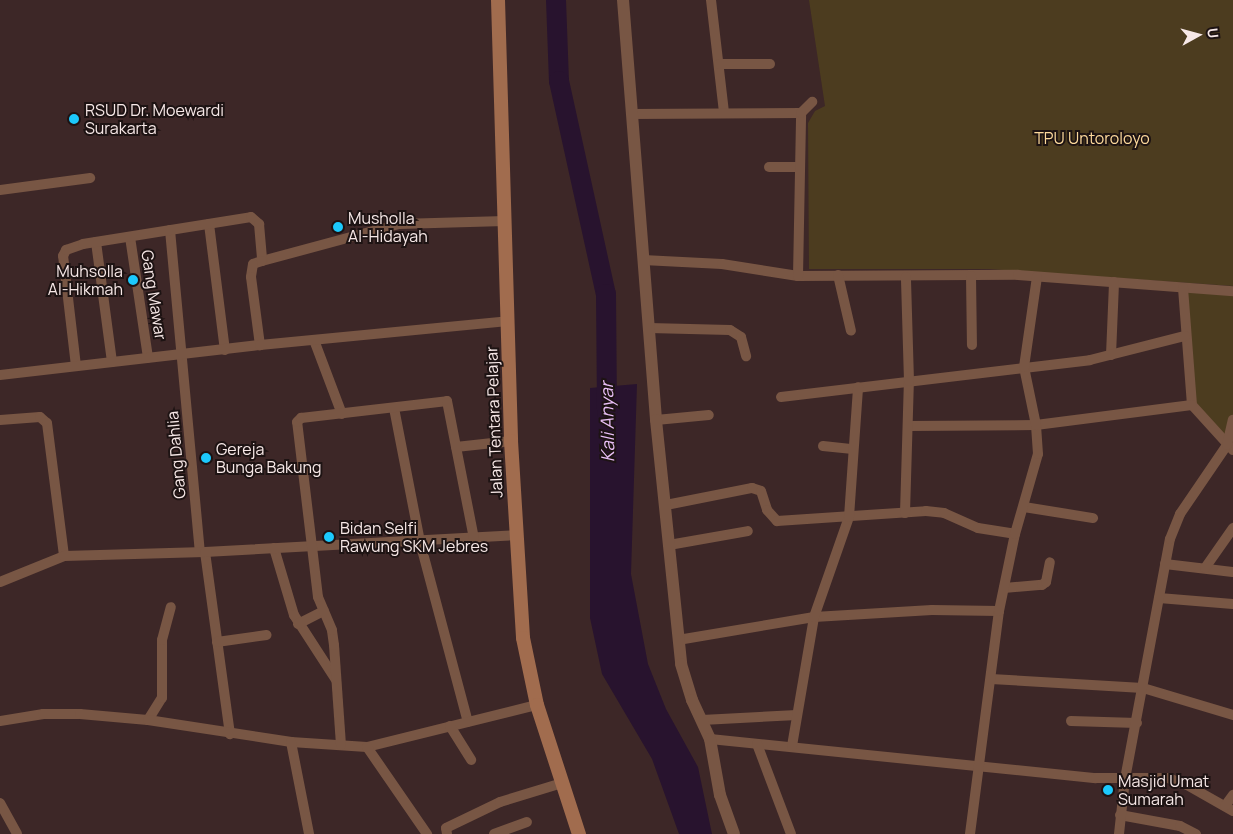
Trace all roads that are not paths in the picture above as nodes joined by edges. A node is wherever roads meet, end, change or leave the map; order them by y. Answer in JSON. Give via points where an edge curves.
{"nodes":[{"id":1,"x":498,"y":0,"type":"edge"},
{"id":2,"x":623,"y":0,"type":"edge"},
{"id":3,"x":712,"y":0,"type":"edge"},
{"id":4,"x":719,"y":64,"type":"junction"},
{"id":5,"x":770,"y":64,"type":"dead end"},
{"id":6,"x":812,"y":102,"type":"dead end"},
{"id":7,"x":724,"y":112,"type":"junction"},
{"id":8,"x":801,"y":112,"type":"junction"},
{"id":9,"x":632,"y":114,"type":"junction"},
{"id":10,"x":769,"y":167,"type":"dead end"},
{"id":11,"x":798,"y":167,"type":"junction"},
{"id":12,"x":90,"y":178,"type":"dead end"},
{"id":13,"x":0,"y":190,"type":"edge"},
{"id":14,"x":505,"y":222,"type":"junction"},
{"id":15,"x":209,"y":224,"type":"junction"},
{"id":16,"x":170,"y":230,"type":"junction"},
{"id":17,"x":130,"y":236,"type":"junction"},
{"id":18,"x":96,"y":242,"type":"junction"},
{"id":19,"x":643,"y":260,"type":"junction"},
{"id":20,"x":262,"y":261,"type":"junction"},
{"id":21,"x":838,"y":275,"type":"junction"},
{"id":22,"x":798,"y":276,"type":"junction"},
{"id":23,"x":971,"y":276,"type":"junction"},
{"id":24,"x":906,"y":277,"type":"junction"},
{"id":25,"x":1037,"y":277,"type":"junction"},
{"id":26,"x":1114,"y":282,"type":"junction"},
{"id":27,"x":1183,"y":288,"type":"junction"},
{"id":28,"x":1233,"y":292,"type":"edge"},
{"id":29,"x":508,"y":321,"type":"junction"},
{"id":30,"x":649,"y":328,"type":"junction"},
{"id":31,"x":851,"y":331,"type":"dead end"},
{"id":32,"x":1185,"y":336,"type":"junction"},
{"id":33,"x":314,"y":340,"type":"junction"},
{"id":34,"x":260,"y":345,"type":"junction"},
{"id":35,"x":972,"y":345,"type":"dead end"},
{"id":36,"x":225,"y":350,"type":"junction"},
{"id":37,"x":183,"y":354,"type":"junction"},
{"id":38,"x":1111,"y":354,"type":"junction"},
{"id":39,"x":746,"y":356,"type":"dead end"},
{"id":40,"x":148,"y":358,"type":"junction"},
{"id":41,"x":112,"y":362,"type":"junction"},
{"id":42,"x":76,"y":366,"type":"junction"},
{"id":43,"x":1024,"y":367,"type":"junction"},
{"id":44,"x":0,"y":375,"type":"edge"},
{"id":45,"x":909,"y":381,"type":"junction"},
{"id":46,"x":858,"y":387,"type":"junction"},
{"id":47,"x":781,"y":397,"type":"dead end"},
{"id":48,"x":1192,"y":405,"type":"junction"},
{"id":49,"x":394,"y":408,"type":"junction"},
{"id":50,"x":342,"y":414,"type":"junction"},
{"id":51,"x":709,"y":416,"type":"dead end"},
{"id":52,"x":0,"y":420,"type":"edge"},
{"id":53,"x":656,"y":420,"type":"junction"},
{"id":54,"x":1233,"y":420,"type":"edge"},
{"id":55,"x":1036,"y":425,"type":"junction"},
{"id":56,"x":908,"y":426,"type":"junction"},
{"id":57,"x":511,"y":441,"type":"junction"},
{"id":58,"x":823,"y":446,"type":"dead end"},
{"id":59,"x":456,"y":447,"type":"junction"},
{"id":60,"x":1230,"y":448,"type":"edge"},
{"id":61,"x":853,"y":449,"type":"junction"},
{"id":62,"x":666,"y":505,"type":"junction"},
{"id":63,"x":1024,"y":507,"type":"junction"},
{"id":64,"x":904,"y":513,"type":"junction"},
{"id":65,"x":849,"y":517,"type":"junction"},
{"id":66,"x":1093,"y":518,"type":"dead end"},
{"id":67,"x":1233,"y":528,"type":"edge"},
{"id":68,"x":748,"y":531,"type":"dead end"},
{"id":69,"x":1015,"y":534,"type":"junction"},
{"id":70,"x":515,"y":535,"type":"junction"},
{"id":71,"x":474,"y":538,"type":"junction"},
{"id":72,"x":420,"y":542,"type":"junction"},
{"id":73,"x":669,"y":545,"type":"junction"},
{"id":74,"x":314,"y":546,"type":"junction"},
{"id":75,"x":274,"y":548,"type":"junction"},
{"id":76,"x":202,"y":552,"type":"junction"},
{"id":77,"x":64,"y":556,"type":"junction"},
{"id":78,"x":1050,"y":562,"type":"dead end"},
{"id":79,"x":1165,"y":564,"type":"junction"},
{"id":80,"x":1205,"y":568,"type":"junction"},
{"id":81,"x":1233,"y":572,"type":"edge"},
{"id":82,"x":0,"y":582,"type":"edge"},
{"id":83,"x":1004,"y":588,"type":"junction"},
{"id":84,"x":1159,"y":598,"type":"junction"},
{"id":85,"x":1233,"y":604,"type":"edge"},
{"id":86,"x":172,"y":607,"type":"dead end"},
{"id":87,"x":324,"y":611,"type":"junction"},
{"id":88,"x":999,"y":611,"type":"junction"},
{"id":89,"x":814,"y":618,"type":"junction"},
{"id":90,"x":298,"y":624,"type":"junction"},
{"id":91,"x":267,"y":635,"type":"dead end"},
{"id":92,"x":678,"y":640,"type":"junction"},
{"id":93,"x":217,"y":642,"type":"junction"},
{"id":94,"x":991,"y":679,"type":"junction"},
{"id":95,"x":337,"y":680,"type":"junction"},
{"id":96,"x":1143,"y":688,"type":"junction"},
{"id":97,"x":537,"y":705,"type":"junction"},
{"id":98,"x":797,"y":715,"type":"junction"},
{"id":99,"x":1233,"y":715,"type":"edge"},
{"id":100,"x":148,"y":720,"type":"junction"},
{"id":101,"x":702,"y":720,"type":"junction"},
{"id":102,"x":0,"y":721,"type":"edge"},
{"id":103,"x":1071,"y":721,"type":"dead end"},
{"id":104,"x":468,"y":722,"type":"junction"},
{"id":105,"x":1137,"y":723,"type":"junction"},
{"id":106,"x":450,"y":726,"type":"junction"},
{"id":107,"x":230,"y":734,"type":"junction"},
{"id":108,"x":710,"y":739,"type":"junction"},
{"id":109,"x":291,"y":742,"type":"junction"},
{"id":110,"x":757,"y":744,"type":"junction"},
{"id":111,"x":341,"y":745,"type":"junction"},
{"id":112,"x":792,"y":746,"type":"junction"},
{"id":113,"x":367,"y":747,"type":"junction"},
{"id":114,"x":471,"y":760,"type":"dead end"},
{"id":115,"x":980,"y":765,"type":"junction"},
{"id":116,"x":1125,"y":779,"type":"junction"},
{"id":117,"x":562,"y":783,"type":"junction"},
{"id":118,"x":1233,"y":795,"type":"edge"},
{"id":119,"x":0,"y":803,"type":"edge"},
{"id":120,"x":1229,"y":809,"type":"edge"},
{"id":121,"x":1120,"y":815,"type":"junction"},
{"id":122,"x":527,"y":822,"type":"dead end"},
{"id":123,"x":17,"y":834,"type":"edge"},
{"id":124,"x":309,"y":834,"type":"edge"},
{"id":125,"x":427,"y":834,"type":"edge"},
{"id":126,"x":447,"y":834,"type":"edge"},
{"id":127,"x":494,"y":834,"type":"edge"},
{"id":128,"x":579,"y":834,"type":"edge"},
{"id":129,"x":734,"y":834,"type":"edge"},
{"id":130,"x":792,"y":834,"type":"edge"},
{"id":131,"x":970,"y":834,"type":"edge"},
{"id":132,"x":1119,"y":834,"type":"edge"},
{"id":133,"x":1196,"y":834,"type":"edge"}],
"edges":[{"from":1,"to":14,"type":"main road","name":"Jalan Tentara Pelajar"},
{"from":2,"to":9,"type":"street"},
{"from":3,"to":4,"type":"street"},
{"from":4,"to":5,"type":"street"},
{"from":4,"to":7,"type":"street"},
{"from":6,"to":8,"type":"street"},
{"from":7,"to":8,"type":"street"},
{"from":7,"to":9,"type":"street"},
{"from":8,"to":11,"type":"street"},
{"from":9,"to":19,"type":"street"},
{"from":10,"to":11,"type":"street"},
{"from":11,"to":22,"type":"street"},
{"from":12,"to":13,"type":"street"},
{"from":14,"to":20,"type":"street","via":[[399,224]]},
{"from":14,"to":29,"type":"main road","name":"Jalan Tentara Pelajar"},
{"from":15,"to":16,"type":"street"},
{"from":15,"to":20,"type":"street","via":[[255,218]]},
{"from":15,"to":36,"type":"street"},
{"from":16,"to":17,"type":"street"},
{"from":16,"to":37,"type":"street","name":"Gang Dahlia"},
{"from":17,"to":18,"type":"street"},
{"from":17,"to":40,"type":"street","name":"Gang Mawar"},
{"from":18,"to":41,"type":"street"},
{"from":18,"to":42,"type":"street","via":[[72,247],[63,256]]},
{"from":19,"to":22,"type":"street","via":[[722,264]]},
{"from":19,"to":30,"type":"street"},
{"from":20,"to":34,"type":"street","via":[[253,264],[251,277]]},
{"from":21,"to":22,"type":"street"},
{"from":21,"to":24,"type":"street"},
{"from":21,"to":31,"type":"street"},
{"from":23,"to":24,"type":"street"},
{"from":23,"to":25,"type":"street"},
{"from":23,"to":35,"type":"street"},
{"from":24,"to":45,"type":"street"},
{"from":25,"to":26,"type":"street"},
{"from":25,"to":43,"type":"street"},
{"from":26,"to":27,"type":"street"},
{"from":26,"to":38,"type":"street"},
{"from":27,"to":28,"type":"street"},
{"from":27,"to":32,"type":"street"},
{"from":29,"to":33,"type":"street"},
{"from":29,"to":57,"type":"main road","name":"Jalan Tentara Pelajar"},
{"from":30,"to":39,"type":"street","via":[[730,330],[741,337]]},
{"from":30,"to":53,"type":"street"},
{"from":32,"to":38,"type":"street"},
{"from":32,"to":48,"type":"street"},
{"from":33,"to":34,"type":"street"},
{"from":33,"to":50,"type":"street"},
{"from":34,"to":36,"type":"street"},
{"from":36,"to":37,"type":"street"},
{"from":37,"to":40,"type":"street"},
{"from":37,"to":76,"type":"street","name":"Gang Dahlia"},
{"from":38,"to":43,"type":"street"},
{"from":40,"to":41,"type":"street"},
{"from":41,"to":42,"type":"street"},
{"from":42,"to":44,"type":"street"},
{"from":43,"to":45,"type":"street"},
{"from":43,"to":55,"type":"street"},
{"from":45,"to":46,"type":"street"},
{"from":45,"to":56,"type":"street"},
{"from":46,"to":47,"type":"street"},
{"from":46,"to":61,"type":"street"},
{"from":48,"to":55,"type":"street"},
{"from":48,"to":60,"type":"street"},
{"from":49,"to":50,"type":"street"},
{"from":49,"to":59,"type":"street","via":[[447,401]]},
{"from":49,"to":72,"type":"street"},
{"from":50,"to":74,"type":"street","via":[[301,418],[297,422]]},
{"from":51,"to":53,"type":"street"},
{"from":52,"to":77,"type":"street","via":[[40,417],[47,423]]},
{"from":53,"to":62,"type":"street"},
{"from":54,"to":60,"type":"street"},
{"from":55,"to":56,"type":"street"},
{"from":55,"to":63,"type":"street","via":[[1037,464]]},
{"from":56,"to":64,"type":"street"},
{"from":57,"to":59,"type":"street"},
{"from":57,"to":70,"type":"main road","name":"Jalan Tentara Pelajar"},
{"from":58,"to":61,"type":"street"},
{"from":59,"to":71,"type":"street"},
{"from":60,"to":79,"type":"street","via":[[1177,520]]},
{"from":61,"to":65,"type":"street"},
{"from":62,"to":65,"type":"street","via":[[752,488],[761,491],[767,510],[777,521]]},
{"from":62,"to":73,"type":"street"},
{"from":63,"to":66,"type":"street"},
{"from":63,"to":69,"type":"street"},
{"from":64,"to":65,"type":"street"},
{"from":64,"to":69,"type":"street","via":[[944,513],[978,528]]},
{"from":65,"to":89,"type":"street"},
{"from":67,"to":80,"type":"street"},
{"from":68,"to":73,"type":"street"},
{"from":69,"to":83,"type":"street"},
{"from":70,"to":71,"type":"street"},
{"from":70,"to":97,"type":"main road","name":"Jalan Tentara Pelajar","via":[[523,638]]},
{"from":71,"to":72,"type":"street"},
{"from":72,"to":74,"type":"street"},
{"from":72,"to":104,"type":"street"},
{"from":73,"to":92,"type":"street"},
{"from":74,"to":75,"type":"street"},
{"from":74,"to":87,"type":"street","via":[[318,598]]},
{"from":75,"to":76,"type":"street"},
{"from":75,"to":90,"type":"street","via":[[285,592]]},
{"from":76,"to":77,"type":"street"},
{"from":76,"to":93,"type":"street","name":"Gang Dahlia"},
{"from":77,"to":82,"type":"street"},
{"from":78,"to":83,"type":"street","via":[[1046,582],[1042,585]]},
{"from":79,"to":80,"type":"street"},
{"from":79,"to":84,"type":"street"},
{"from":80,"to":81,"type":"street"},
{"from":83,"to":88,"type":"street"},
{"from":84,"to":85,"type":"street"},
{"from":84,"to":96,"type":"street"},
{"from":86,"to":100,"type":"street","via":[[162,640],[162,698]]},
{"from":87,"to":90,"type":"street"},
{"from":87,"to":95,"type":"street","via":[[332,630]]},
{"from":88,"to":89,"type":"street","via":[[932,610]]},
{"from":88,"to":94,"type":"street"},
{"from":89,"to":92,"type":"street"},
{"from":89,"to":98,"type":"street"},
{"from":90,"to":95,"type":"street"},
{"from":91,"to":93,"type":"street"},
{"from":92,"to":101,"type":"street","via":[[686,684]]},
{"from":93,"to":107,"type":"street","name":"Gang Dahlia"},
{"from":94,"to":96,"type":"street"},
{"from":94,"to":115,"type":"street"},
{"from":95,"to":111,"type":"street"},
{"from":96,"to":99,"type":"street"},
{"from":96,"to":105,"type":"street"},
{"from":97,"to":104,"type":"street"},
{"from":97,"to":117,"type":"main road","name":"Jalan Tentara Pelajar"},
{"from":98,"to":101,"type":"street"},
{"from":98,"to":112,"type":"street"},
{"from":100,"to":102,"type":"street","via":[[61,713]]},
{"from":100,"to":107,"type":"street"},
{"from":101,"to":108,"type":"street"},
{"from":103,"to":105,"type":"street"},
{"from":104,"to":106,"type":"street"},
{"from":105,"to":116,"type":"street"},
{"from":106,"to":113,"type":"street"},
{"from":106,"to":114,"type":"street"},
{"from":107,"to":109,"type":"street"},
{"from":108,"to":110,"type":"street"},
{"from":108,"to":129,"type":"street","via":[[720,795]]},
{"from":109,"to":111,"type":"street"},
{"from":109,"to":124,"type":"street"},
{"from":110,"to":112,"type":"street"},
{"from":110,"to":130,"type":"street"},
{"from":111,"to":113,"type":"street"},
{"from":112,"to":115,"type":"street"},
{"from":113,"to":125,"type":"street"},
{"from":115,"to":116,"type":"street"},
{"from":115,"to":131,"type":"street"},
{"from":116,"to":120,"type":"street","via":[[1168,778]]},
{"from":116,"to":121,"type":"street"},
{"from":117,"to":126,"type":"street","via":[[500,802],[446,828]]},
{"from":117,"to":128,"type":"main road","name":"Jalan Tentara Pelajar"},
{"from":118,"to":120,"type":"street"},
{"from":119,"to":123,"type":"street"},
{"from":121,"to":132,"type":"street"},
{"from":121,"to":133,"type":"street","via":[[1180,826]]},
{"from":122,"to":127,"type":"street"}]}
